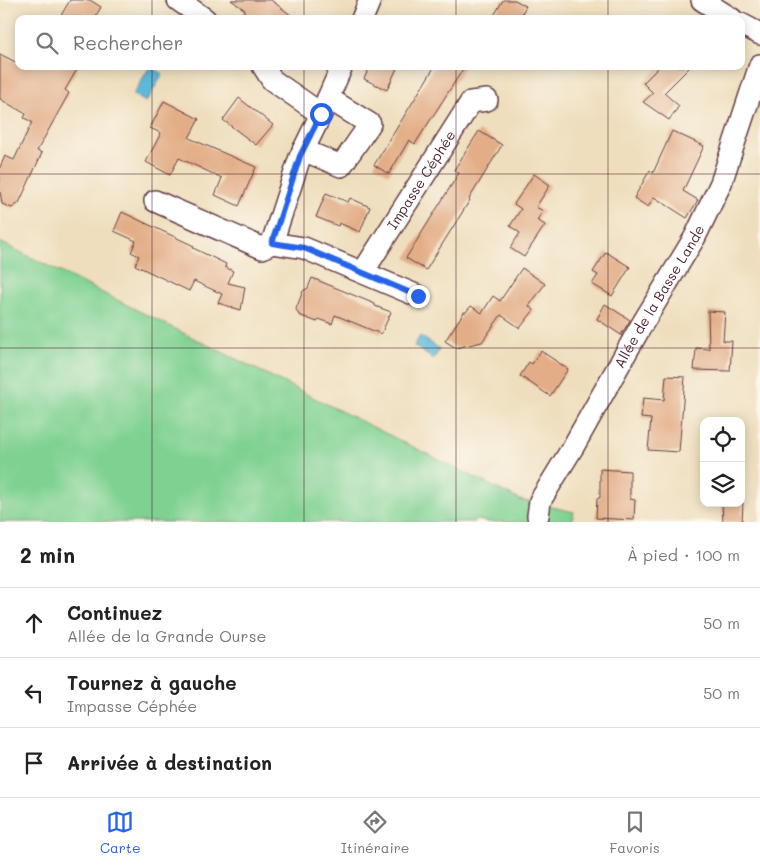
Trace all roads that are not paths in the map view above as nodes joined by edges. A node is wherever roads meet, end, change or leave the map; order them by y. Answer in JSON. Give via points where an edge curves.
{"nodes":[{"id":1,"x":178,"y":0,"type":"edge"},
{"id":2,"x":370,"y":0,"type":"edge"},
{"id":3,"x":702,"y":0,"type":"edge"},
{"id":4,"x":199,"y":15,"type":"edge"},
{"id":5,"x":364,"y":15,"type":"edge"},
{"id":6,"x":726,"y":15,"type":"edge"},
{"id":7,"x":745,"y":26,"type":"edge"},
{"id":8,"x":760,"y":34,"type":"edge"},
{"id":9,"x":760,"y":65,"type":"edge"},
{"id":10,"x":266,"y":70,"type":"edge"},
{"id":11,"x":340,"y":70,"type":"edge"},
{"id":12,"x":487,"y":100,"type":"dead end"},
{"id":13,"x":325,"y":106,"type":"junction"},
{"id":14,"x":303,"y":150,"type":"junction"},
{"id":15,"x":155,"y":201,"type":"dead end"},
{"id":16,"x":272,"y":243,"type":"junction"},
{"id":17,"x":363,"y":272,"type":"junction"},
{"id":18,"x":418,"y":296,"type":"dead end"},
{"id":19,"x":538,"y":516,"type":"dead end"}],
"edges":[{"from":1,"to":4,"type":"street"},
{"from":2,"to":5,"type":"street"},
{"from":3,"to":6,"type":"street"},
{"from":7,"to":8,"type":"street"},
{"from":9,"to":19,"type":"street","name":"Allée de la Basse Lande","via":[[721,183],[695,237],[540,501]]},
{"from":10,"to":13,"type":"street","via":[[272,80]]},
{"from":11,"to":13,"type":"street"},
{"from":12,"to":17,"type":"street","name":"Impasse Céphée","via":[[471,102]]},
{"from":13,"to":14,"type":"street"},
{"from":13,"to":14,"type":"street","via":[[370,124],[341,166]]},
{"from":14,"to":16,"type":"street"},
{"from":15,"to":16,"type":"street","via":[[262,248]]},
{"from":16,"to":17,"type":"street","via":[[304,248]]},
{"from":17,"to":18,"type":"street"}]}
